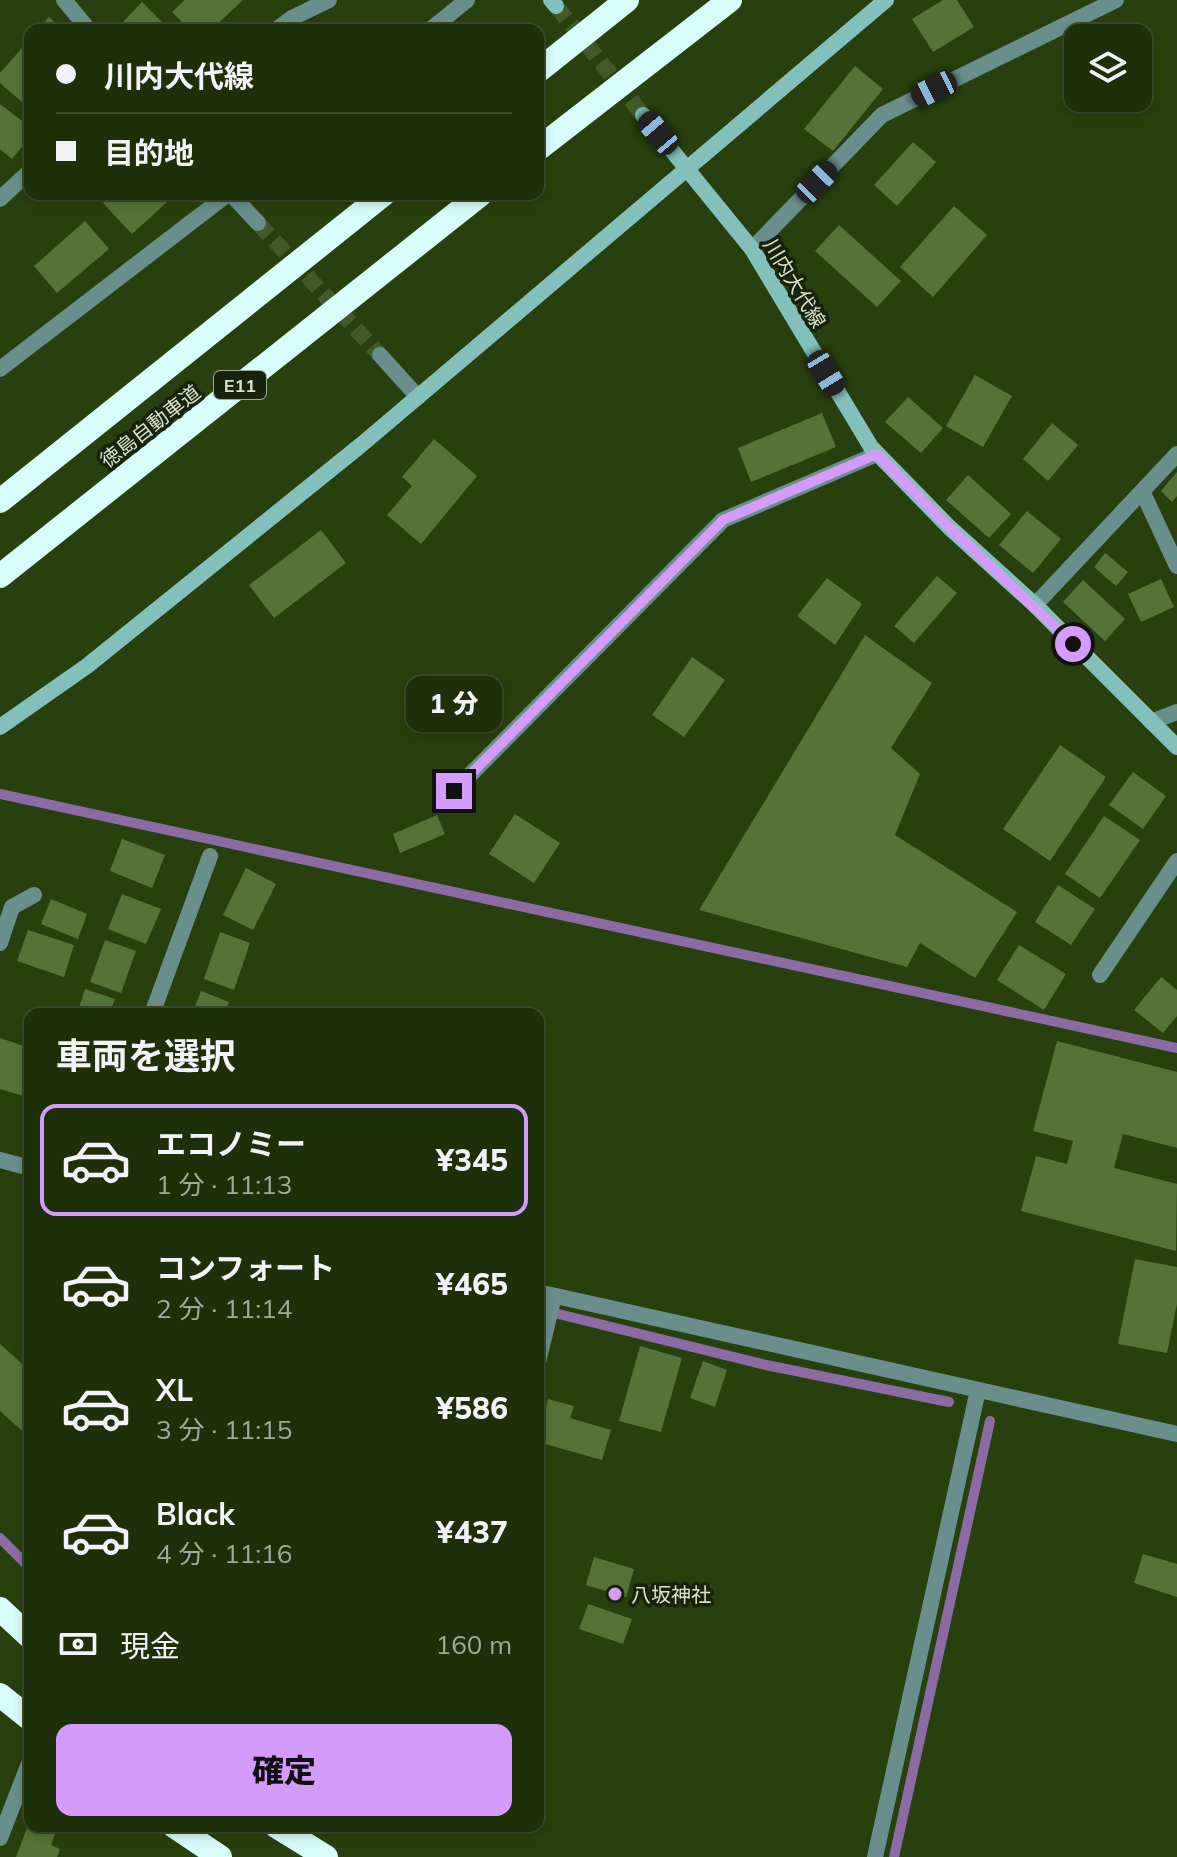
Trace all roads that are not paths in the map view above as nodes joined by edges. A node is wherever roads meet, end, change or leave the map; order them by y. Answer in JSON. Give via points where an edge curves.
{"nodes":[{"id":1,"x":64,"y":0,"type":"edge"},
{"id":2,"x":329,"y":0,"type":"edge"},
{"id":3,"x":467,"y":0,"type":"edge"},
{"id":4,"x":627,"y":0,"type":"edge"},
{"id":5,"x":730,"y":0,"type":"edge"},
{"id":6,"x":886,"y":0,"type":"edge"},
{"id":7,"x":1116,"y":0,"type":"edge"},
{"id":8,"x":84,"y":24,"type":"edge"},
{"id":9,"x":284,"y":24,"type":"edge"},
{"id":10,"x":437,"y":24,"type":"edge"},
{"id":11,"x":544,"y":66,"type":"edge"},
{"id":12,"x":643,"y":115,"type":"tunnel mouth"},
{"id":13,"x":544,"y":144,"type":"edge"},
{"id":14,"x":686,"y":167,"type":"junction"},
{"id":15,"x":24,"y":177,"type":"edge"},
{"id":16,"x":0,"y":199,"type":"edge"},
{"id":17,"x":221,"y":200,"type":"edge"},
{"id":18,"x":235,"y":200,"type":"edge"},
{"id":19,"x":376,"y":200,"type":"edge"},
{"id":20,"x":473,"y":200,"type":"edge"},
{"id":21,"x":258,"y":223,"type":"tunnel mouth"},
{"id":22,"x":752,"y":249,"type":"junction"},
{"id":23,"x":380,"y":355,"type":"tunnel mouth"},
{"id":24,"x":0,"y":369,"type":"edge"},
{"id":25,"x":418,"y":397,"type":"junction"},
{"id":26,"x":877,"y":454,"type":"junction"},
{"id":27,"x":1177,"y":454,"type":"edge"},
{"id":28,"x":1143,"y":493,"type":"junction"},
{"id":29,"x":0,"y":501,"type":"edge"},
{"id":30,"x":1177,"y":566,"type":"edge"},
{"id":31,"x":0,"y":576,"type":"edge"},
{"id":32,"x":1035,"y":605,"type":"junction"},
{"id":33,"x":1177,"y":712,"type":"edge"},
{"id":34,"x":1151,"y":722,"type":"junction"},
{"id":35,"x":0,"y":727,"type":"edge"},
{"id":36,"x":1177,"y":747,"type":"edge"},
{"id":37,"x":454,"y":791,"type":"dead end"},
{"id":38,"x":210,"y":856,"type":"dead end"},
{"id":39,"x":1177,"y":861,"type":"edge"},
{"id":40,"x":34,"y":895,"type":"dead end"},
{"id":41,"x":0,"y":943,"type":"edge"},
{"id":42,"x":1100,"y":975,"type":"dead end"},
{"id":43,"x":154,"y":1008,"type":"edge"},
{"id":44,"x":0,"y":1160,"type":"edge"},
{"id":45,"x":24,"y":1166,"type":"edge"},
{"id":46,"x":546,"y":1294,"type":"edge"},
{"id":47,"x":978,"y":1390,"type":"junction"},
{"id":48,"x":1177,"y":1434,"type":"edge"},
{"id":49,"x":0,"y":1609,"type":"edge"},
{"id":50,"x":24,"y":1631,"type":"edge"},
{"id":51,"x":0,"y":1695,"type":"edge"},
{"id":52,"x":24,"y":1714,"type":"edge"},
{"id":53,"x":24,"y":1776,"type":"edge"},
{"id":54,"x":183,"y":1832,"type":"edge"},
{"id":55,"x":286,"y":1832,"type":"edge"},
{"id":56,"x":0,"y":1838,"type":"edge"},
{"id":57,"x":220,"y":1857,"type":"edge"},
{"id":58,"x":326,"y":1857,"type":"edge"},
{"id":59,"x":875,"y":1857,"type":"edge"}],
"edges":[{"from":1,"to":8,"type":"street"},
{"from":2,"to":9,"type":"street"},
{"from":3,"to":10,"type":"street"},
{"from":4,"to":11,"type":"highway"},
{"from":5,"to":13,"type":"highway"},
{"from":6,"to":14,"type":"street"},
{"from":7,"to":22,"type":"street","via":[[882,115]]},
{"from":12,"to":14,"type":"street","name":"川内大代線"},
{"from":14,"to":22,"type":"street","name":"川内大代線"},
{"from":14,"to":25,"type":"street"},
{"from":15,"to":16,"type":"street"},
{"from":17,"to":24,"type":"street"},
{"from":18,"to":21,"type":"street"},
{"from":19,"to":29,"type":"highway","name":"徳島自動車道"},
{"from":20,"to":31,"type":"highway","name":"徳島自動車道","number":"E11"},
{"from":22,"to":26,"type":"street","name":"川内大代線"},
{"from":23,"to":25,"type":"street"},
{"from":25,"to":35,"type":"street","via":[[87,666]]},
{"from":26,"to":32,"type":"street","name":"川内大代線"},
{"from":26,"to":37,"type":"street","via":[[723,520]]},
{"from":27,"to":28,"type":"street"},
{"from":28,"to":30,"type":"street"},
{"from":28,"to":32,"type":"street"},
{"from":32,"to":34,"type":"street","name":"川内大代線"},
{"from":33,"to":34,"type":"street"},
{"from":34,"to":36,"type":"street","name":"川内大代線"},
{"from":38,"to":43,"type":"street"},
{"from":39,"to":42,"type":"street"},
{"from":40,"to":41,"type":"street","via":[[12,907]]},
{"from":44,"to":45,"type":"street"},
{"from":46,"to":47,"type":"street"},
{"from":47,"to":48,"type":"street"},
{"from":47,"to":59,"type":"street"},
{"from":49,"to":50,"type":"highway"},
{"from":51,"to":52,"type":"highway"},
{"from":53,"to":56,"type":"street"},
{"from":54,"to":57,"type":"highway"},
{"from":55,"to":58,"type":"highway"}]}
